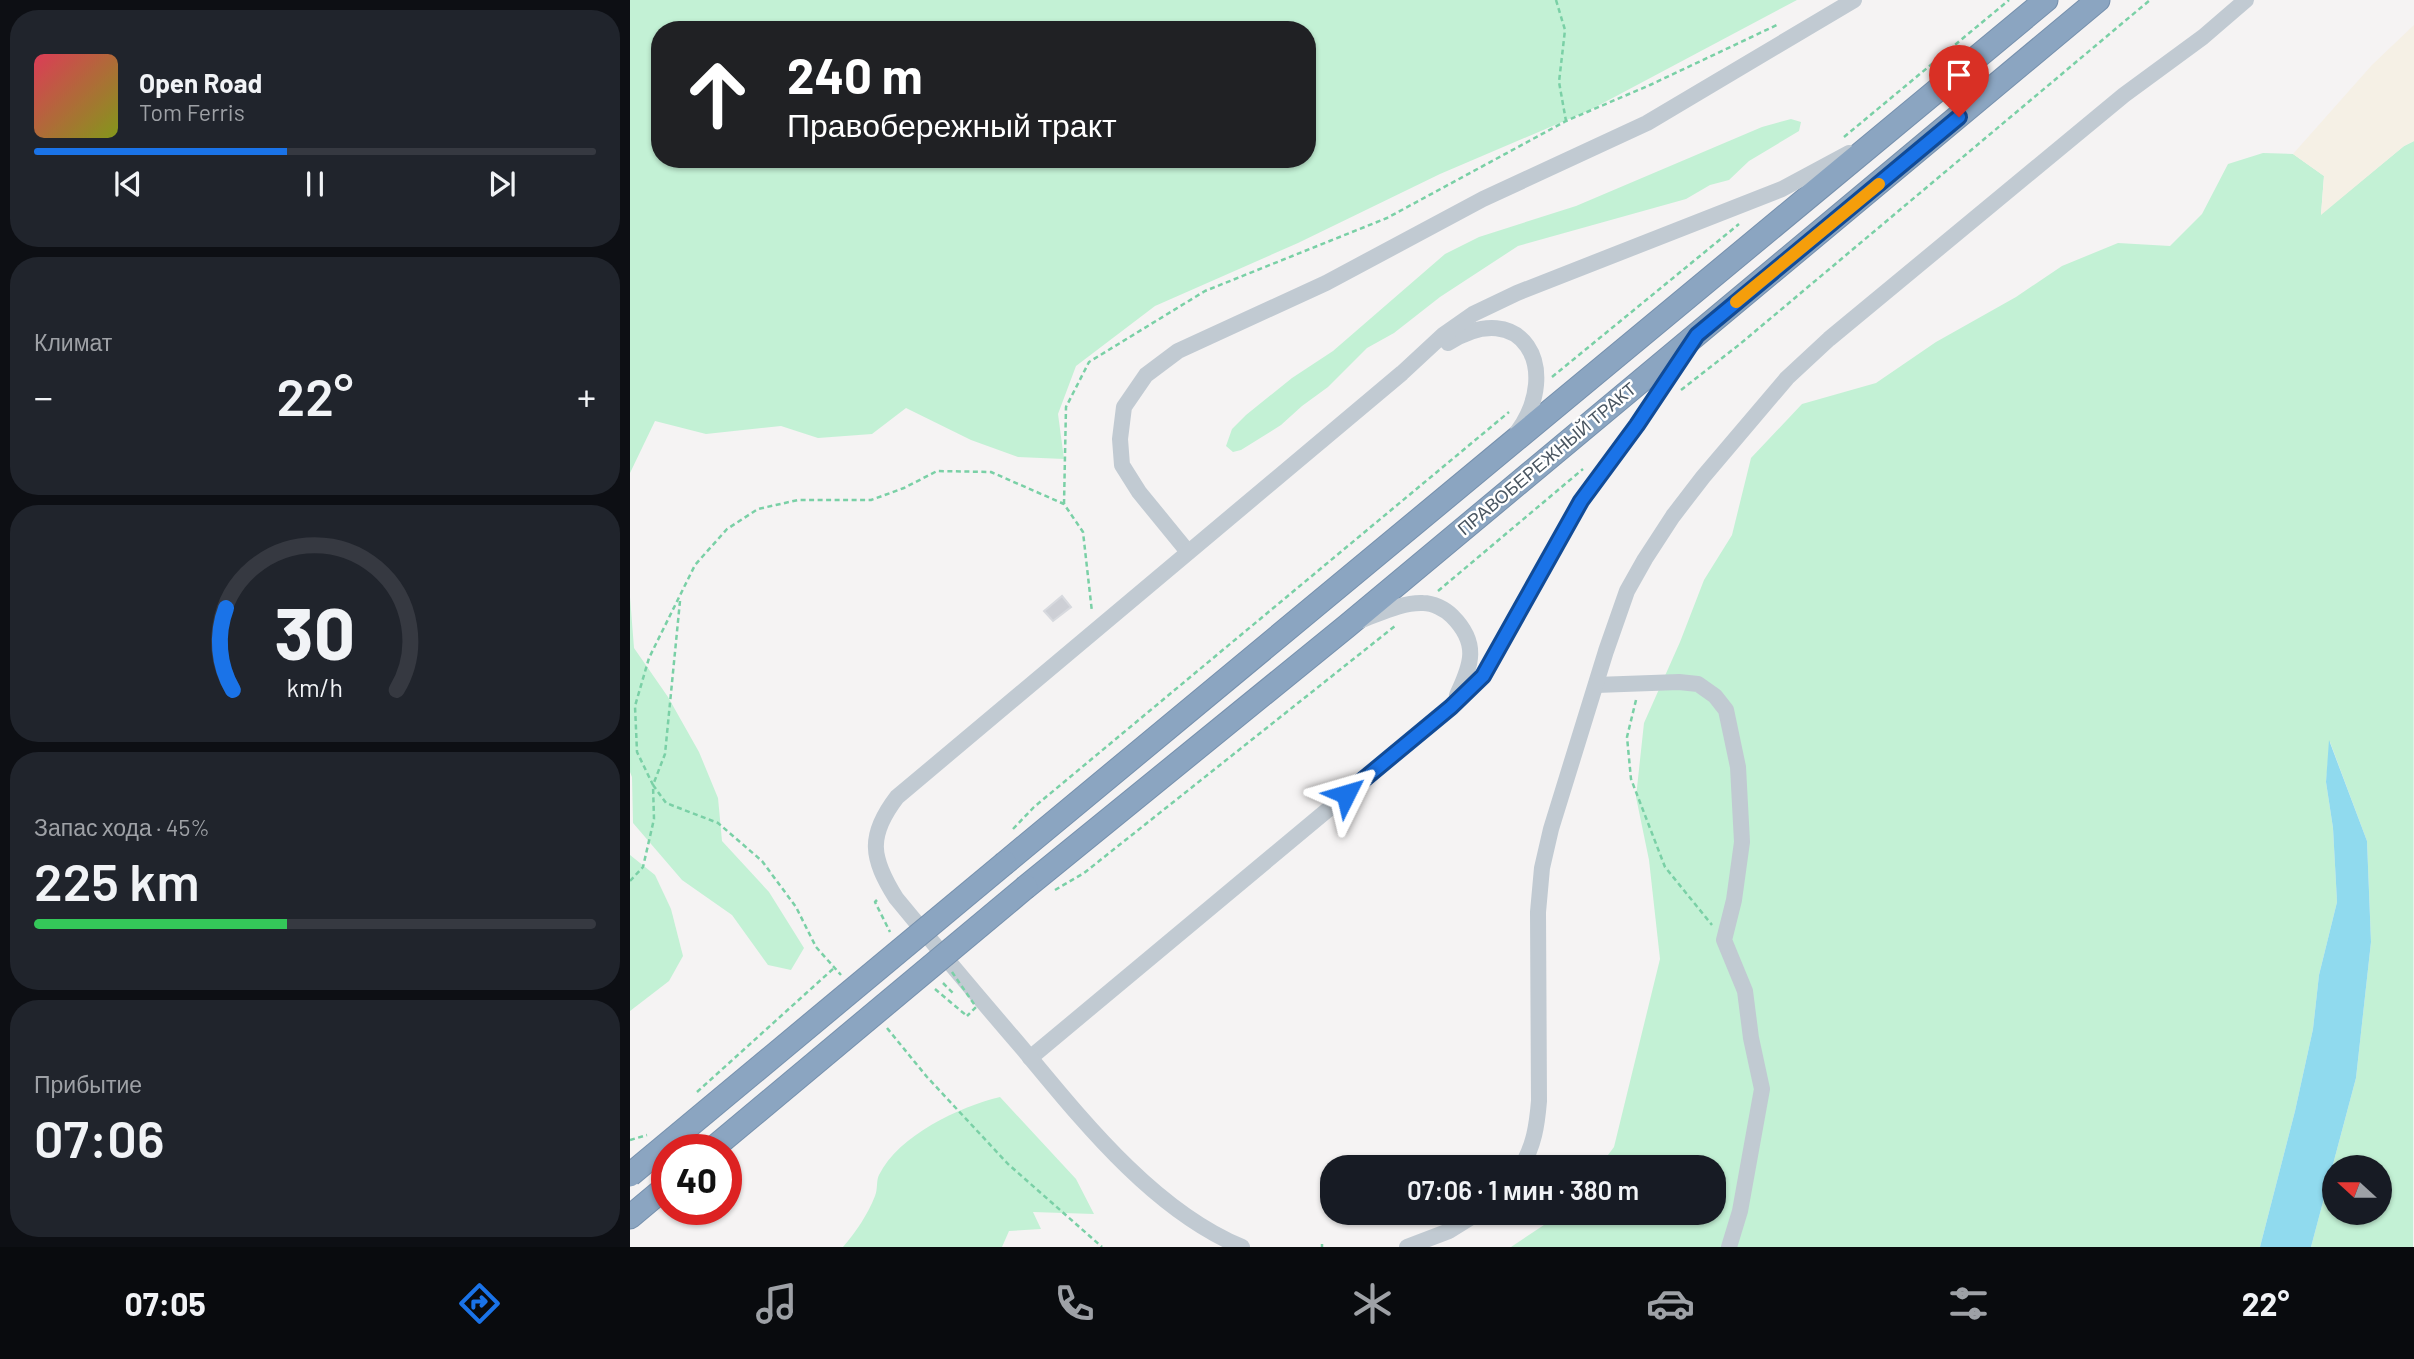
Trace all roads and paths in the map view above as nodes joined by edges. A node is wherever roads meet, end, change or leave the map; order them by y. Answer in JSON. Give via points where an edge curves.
{"nodes":[{"id":1,"x":1556,"y":0,"type":"edge"},
{"id":2,"x":1854,"y":0,"type":"edge"},
{"id":3,"x":2009,"y":0,"type":"edge"},
{"id":4,"x":2046,"y":0,"type":"edge"},
{"id":5,"x":2098,"y":0,"type":"edge"},
{"id":6,"x":2246,"y":0,"type":"edge"},
{"id":7,"x":1784,"y":22,"type":"dead end"},
{"id":8,"x":1566,"y":121,"type":"junction"},
{"id":9,"x":1899,"y":123,"type":"junction"},
{"id":10,"x":1844,"y":137,"type":"dead end"},
{"id":11,"x":1739,"y":224,"type":"dead end"},
{"id":12,"x":1697,"y":335,"type":"junction"},
{"id":13,"x":1402,"y":373,"type":"junction"},
{"id":14,"x":1536,"y":389,"type":"junction"},
{"id":15,"x":1505,"y":449,"type":"junction"},
{"id":16,"x":1064,"y":504,"type":"junction"},
{"id":17,"x":1188,"y":552,"type":"junction"},
{"id":18,"x":680,"y":598,"type":"junction"},
{"id":19,"x":1347,"y":626,"type":"junction"},
{"id":20,"x":1094,"y":629,"type":"junction"},
{"id":21,"x":1640,"y":684,"type":"junction"},
{"id":22,"x":1596,"y":685,"type":"junction"},
{"id":23,"x":1451,"y":707,"type":"junction"},
{"id":24,"x":653,"y":785,"type":"junction"},
{"id":25,"x":1010,"y":832,"type":"dead end"},
{"id":26,"x":630,"y":881,"type":"edge"},
{"id":27,"x":876,"y":902,"type":"dead end"},
{"id":28,"x":892,"y":935,"type":"dead end"},
{"id":29,"x":1724,"y":940,"type":"junction"},
{"id":30,"x":834,"y":968,"type":"junction"},
{"id":31,"x":952,"y":972,"type":"dead end"},
{"id":32,"x":842,"y":976,"type":"dead end"},
{"id":33,"x":933,"y":987,"type":"dead end"},
{"id":34,"x":883,"y":1024,"type":"dead end"},
{"id":35,"x":1030,"y":1058,"type":"junction"},
{"id":36,"x":692,"y":1097,"type":"dead end"},
{"id":37,"x":651,"y":1133,"type":"dead end"},
{"id":38,"x":730,"y":1134,"type":"edge"},
{"id":39,"x":630,"y":1140,"type":"edge"},
{"id":40,"x":1528,"y":1155,"type":"edge"},
{"id":41,"x":630,"y":1175,"type":"edge"},
{"id":42,"x":651,"y":1199,"type":"edge"},
{"id":43,"x":630,"y":1217,"type":"edge"},
{"id":44,"x":1458,"y":1225,"type":"edge"},
{"id":45,"x":1102,"y":1247,"type":"edge"},
{"id":46,"x":1242,"y":1247,"type":"edge"},
{"id":47,"x":1407,"y":1247,"type":"edge"},
{"id":48,"x":1729,"y":1247,"type":"edge"}],
"edges":[{"from":1,"to":8,"type":"path","via":[[1565,30],[1559,82]]},
{"from":2,"to":17,"type":"street","via":[[1647,122],[1483,199],[1326,283],[1178,351],[1146,375],[1124,407],[1122,465]]},
{"from":3,"to":10,"type":"path"},
{"from":4,"to":9,"type":"highway","name":"ПРАВОБЕРЕЖНЫЙ ТРАКТ"},
{"from":5,"to":12,"type":"highway","name":"ПРАВОБЕРЕЖНЫЙ ТРАКТ"},
{"from":6,"to":22,"type":"street","via":[[2124,94],[1787,379],[1703,477],[1645,559],[1627,591]]},
{"from":7,"to":8,"type":"path"},
{"from":8,"to":16,"type":"path","via":[[1387,218],[1205,291],[1089,362],[1066,407]]},
{"from":9,"to":13,"type":"street","via":[[1782,189],[1474,314]]},
{"from":9,"to":15,"type":"highway","name":"ПРАВОБЕРЕЖНЫЙ ТРАКТ"},
{"from":11,"to":14,"type":"path"},
{"from":12,"to":19,"type":"highway","name":"ПРАВОБЕРЕЖНЫЙ ТРАКТ"},
{"from":12,"to":23,"type":"street","via":[[1581,501],[1483,676]]},
{"from":13,"to":14,"type":"street","via":[[1463,333],[1493,328],[1512,332],[1528,344],[1536,362]]},
{"from":13,"to":17,"type":"street"},
{"from":14,"to":15,"type":"street","via":[[1528,418]]},
{"from":14,"to":25,"type":"path","via":[[1034,807]]},
{"from":15,"to":41,"type":"highway","name":"ПРАВОБЕРЕЖНЫЙ ТРАКТ","bridge":true},
{"from":16,"to":18,"type":"path","via":[[991,472],[937,471],[871,500],[799,500],[758,509],[727,529],[695,565]]},
{"from":16,"to":20,"type":"path","via":[[1083,532]]},
{"from":17,"to":20,"type":"street"},
{"from":18,"to":24,"type":"path","via":[[665,754]]},
{"from":18,"to":24,"type":"path","via":[[649,658],[635,706],[637,752]]},
{"from":19,"to":23,"type":"street","via":[[1398,607],[1424,603],[1445,609],[1465,629],[1471,650],[1466,675]]},
{"from":19,"to":38,"type":"highway","name":"ПРАВОБЕРЕЖНЫЙ ТРАКТ","bridge":true},
{"from":20,"to":35,"type":"street","via":[[897,797],[876,836],[876,857],[896,898]]},
{"from":21,"to":22,"type":"street"},
{"from":21,"to":29,"type":"path","via":[[1627,737],[1631,779],[1665,867]]},
{"from":21,"to":29,"type":"street","via":[[1698,684],[1726,710],[1738,767],[1742,842]]},
{"from":22,"to":40,"type":"street","via":[[1542,869],[1539,1101]]},
{"from":23,"to":35,"type":"street"},
{"from":24,"to":26,"type":"path","via":[[654,819],[643,867]]},
{"from":24,"to":30,"type":"path","via":[[666,803],[718,823],[762,861]]},
{"from":27,"to":28,"type":"path"},
{"from":29,"to":48,"type":"street","via":[[1745,991],[1762,1089],[1741,1211]]},
{"from":30,"to":32,"type":"path"},
{"from":30,"to":36,"type":"path"},
{"from":31,"to":33,"type":"path","bridge":true,"via":[[976,1007],[967,1016]]},
{"from":34,"to":45,"type":"path","via":[[1008,1164]]},
{"from":35,"to":46,"type":"street","via":[[1085,1124],[1143,1180],[1194,1222]]},
{"from":37,"to":39,"type":"path"},
{"from":42,"to":43,"type":"highway"},
{"from":44,"to":47,"type":"street"}]}
